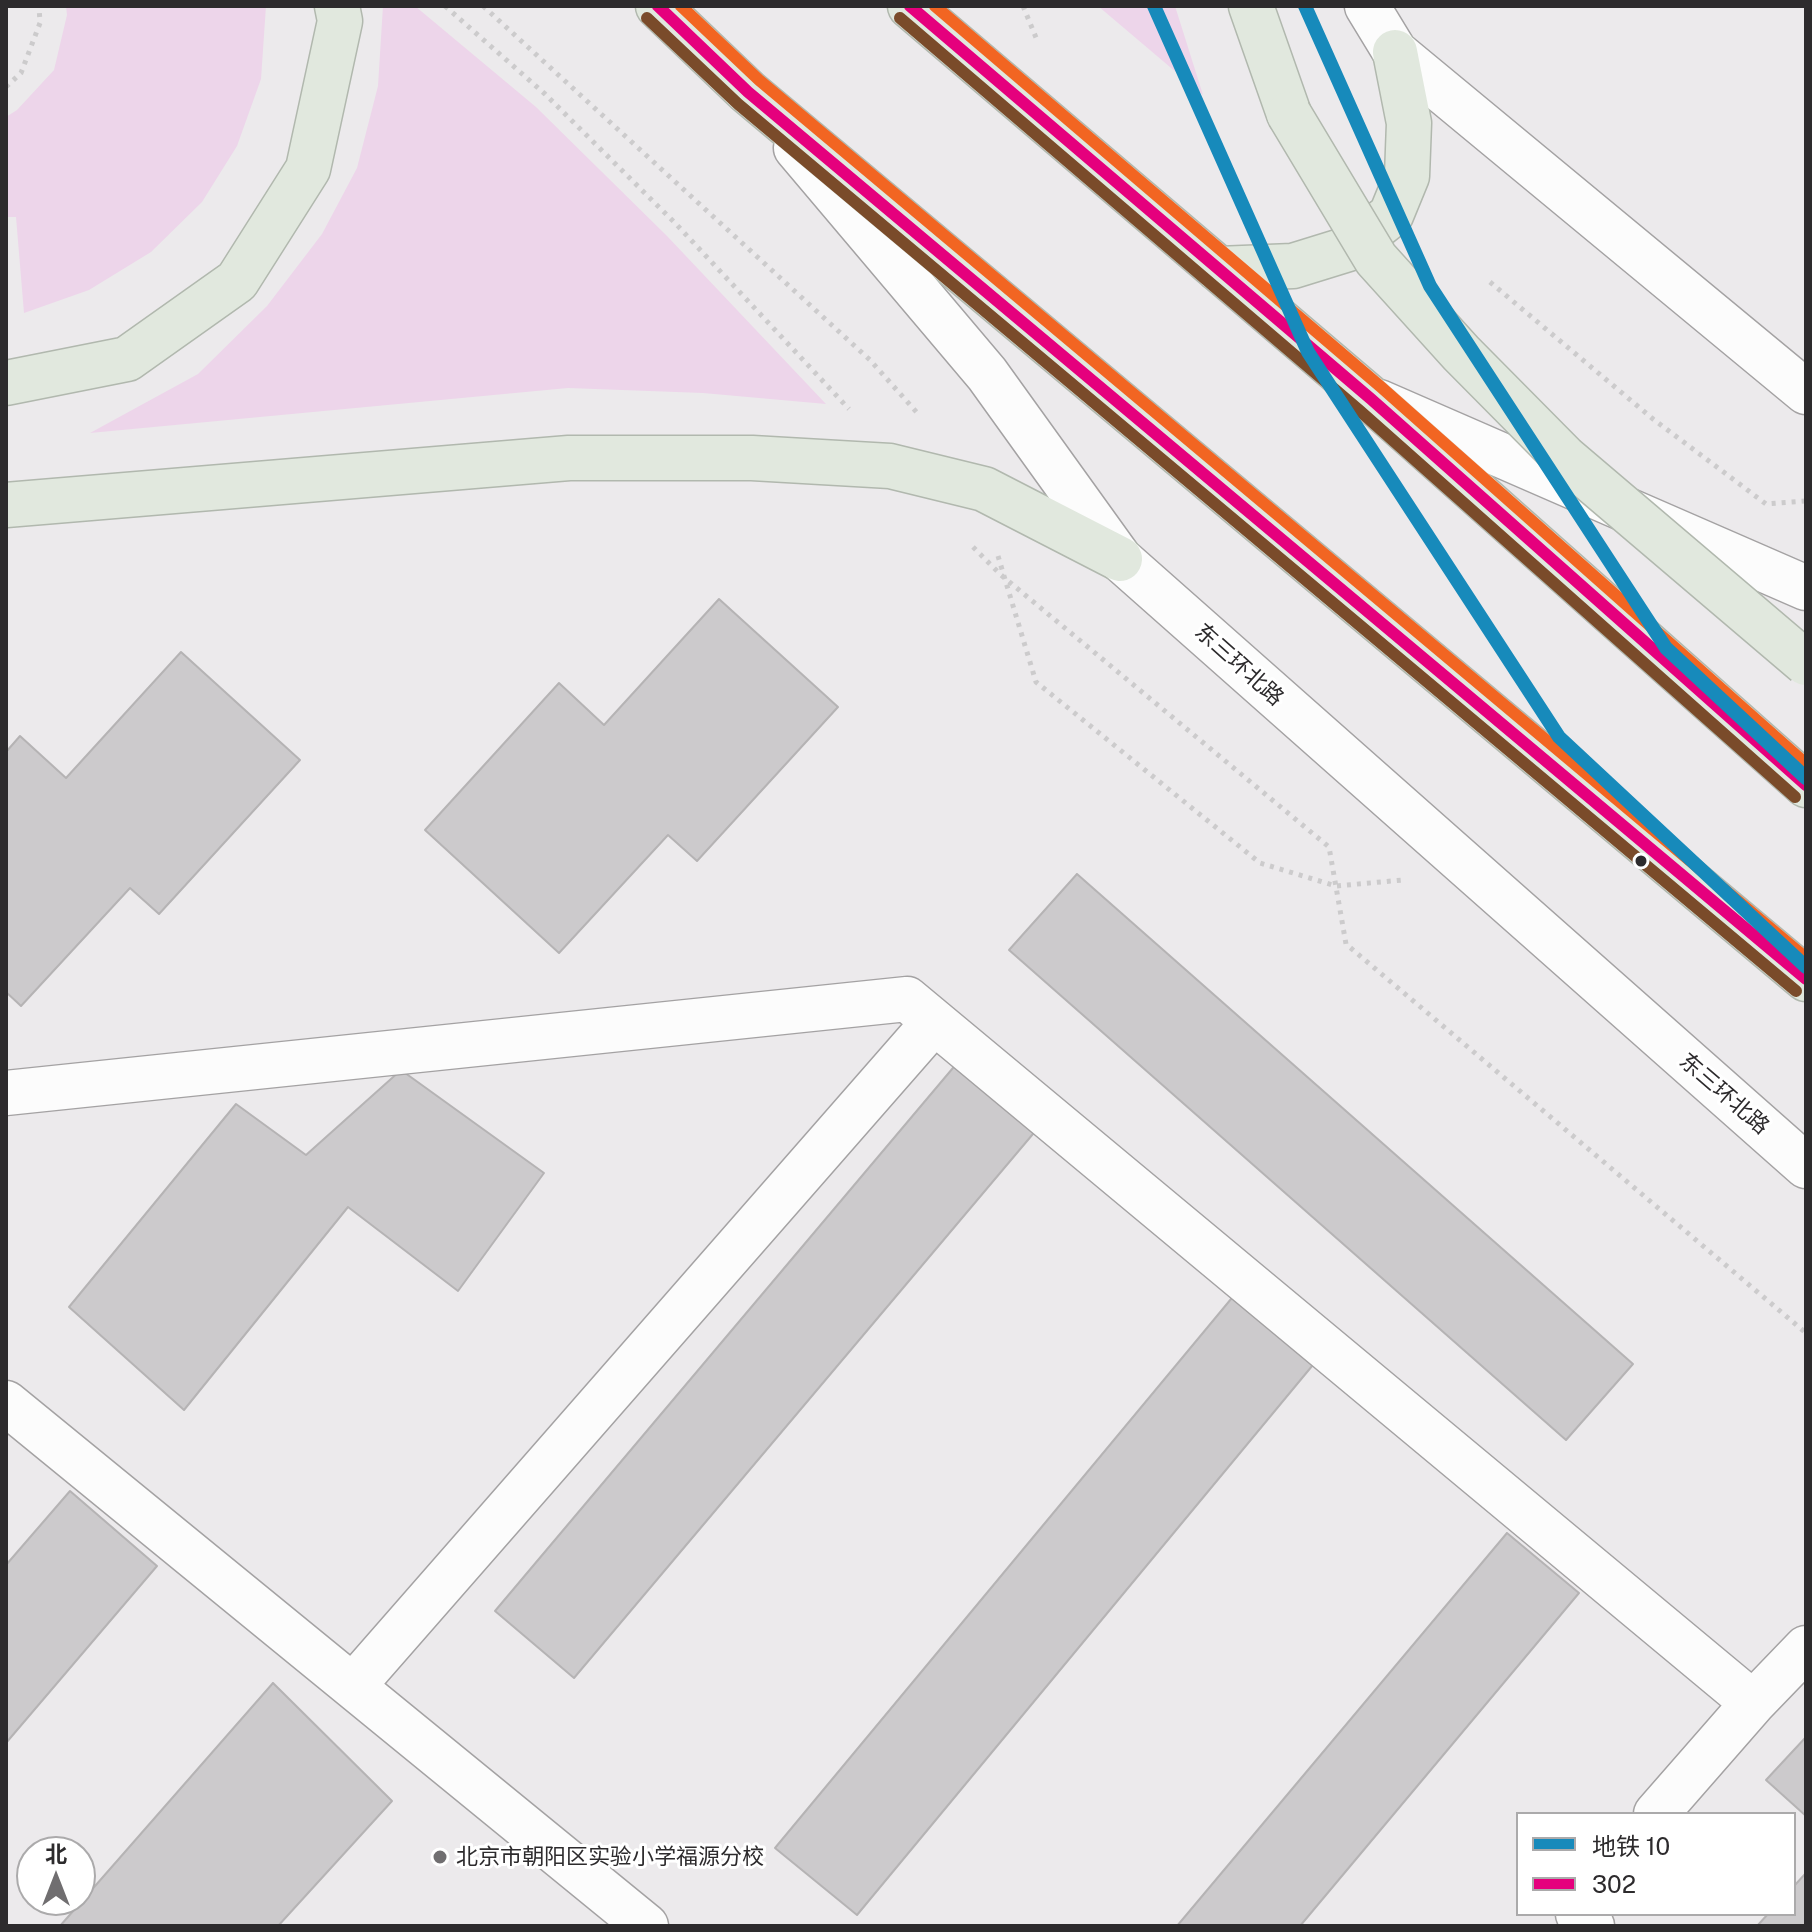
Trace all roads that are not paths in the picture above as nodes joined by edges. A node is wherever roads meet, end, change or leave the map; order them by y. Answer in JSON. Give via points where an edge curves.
{"nodes":[{"id":1,"x":337,"y":6,"type":"edge"},
{"id":2,"x":658,"y":6,"type":"edge"},
{"id":3,"x":910,"y":6,"type":"edge"},
{"id":4,"x":1251,"y":6,"type":"edge"},
{"id":5,"x":1367,"y":6,"type":"edge"},
{"id":6,"x":1395,"y":52,"type":"junction"},
{"id":7,"x":748,"y":92,"type":"junction"},
{"id":8,"x":1218,"y":269,"type":"junction"},
{"id":9,"x":6,"y":383,"type":"edge"},
{"id":10,"x":1806,"y":392,"type":"edge"},
{"id":11,"x":1371,"y":399,"type":"junction"},
{"id":12,"x":6,"y":505,"type":"edge"},
{"id":13,"x":1120,"y":559,"type":"junction"},
{"id":14,"x":1806,"y":588,"type":"edge"},
{"id":15,"x":1806,"y":663,"type":"edge"},
{"id":16,"x":1806,"y":785,"type":"edge"},
{"id":17,"x":1806,"y":979,"type":"edge"},
{"id":18,"x":934,"y":1022,"type":"junction"},
{"id":19,"x":6,"y":1093,"type":"edge"},
{"id":20,"x":1806,"y":1166,"type":"edge"},
{"id":21,"x":6,"y":1403,"type":"edge"},
{"id":22,"x":1806,"y":1648,"type":"edge"},
{"id":23,"x":353,"y":1686,"type":"junction"},
{"id":24,"x":1753,"y":1703,"type":"junction"},
{"id":25,"x":1658,"y":1812,"type":"edge"},
{"id":26,"x":646,"y":1926,"type":"edge"}],
"edges":[{"from":1,"to":9,"type":"highway","via":[[340,21],[308,169],[237,281],[127,359]]},
{"from":2,"to":7,"type":"highway"},
{"from":3,"to":8,"type":"highway"},
{"from":4,"to":15,"type":"highway","bridge":true,"via":[[1289,114],[1376,259],[1565,458]]},
{"from":5,"to":6,"type":"street"},
{"from":6,"to":8,"type":"highway","via":[[1409,123],[1407,176],[1391,215],[1348,249],[1293,266]]},
{"from":6,"to":10,"type":"street"},
{"from":7,"to":13,"type":"street","name":"东三环北路","via":[[987,374]]},
{"from":7,"to":17,"type":"highway"},
{"from":8,"to":11,"type":"highway"},
{"from":11,"to":14,"type":"street"},
{"from":11,"to":16,"type":"highway"},
{"from":12,"to":13,"type":"highway","via":[[569,458],[752,458],[890,466],[984,489]]},
{"from":13,"to":20,"type":"street","name":"东三环北路"},
{"from":18,"to":19,"type":"street","via":[[907,999]]},
{"from":18,"to":23,"type":"street"},
{"from":18,"to":24,"type":"street"},
{"from":21,"to":23,"type":"street"},
{"from":22,"to":24,"type":"street"},
{"from":23,"to":26,"type":"street"},
{"from":24,"to":25,"type":"street"}]}
